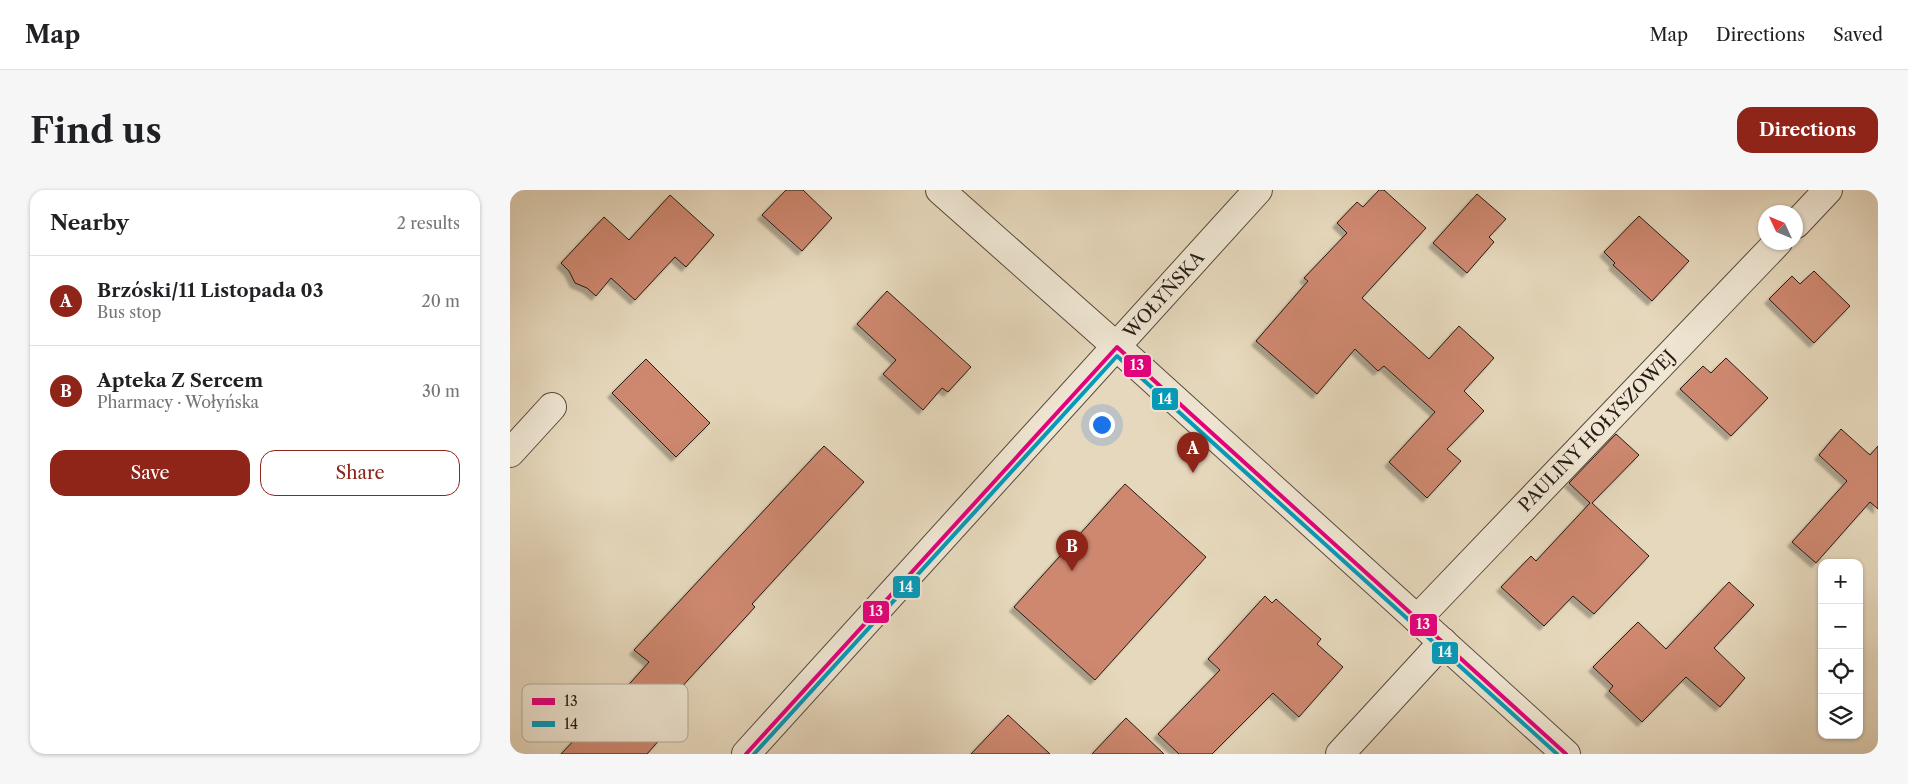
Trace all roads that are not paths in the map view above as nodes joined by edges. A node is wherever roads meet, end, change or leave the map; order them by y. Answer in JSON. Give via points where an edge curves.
{"nodes":[{"id":1,"x":940,"y":190,"type":"edge"},
{"id":2,"x":1258,"y":190,"type":"edge"},
{"id":3,"x":1828,"y":190,"type":"edge"},
{"id":4,"x":1803,"y":217,"type":"edge"},
{"id":5,"x":1770,"y":250,"type":"edge"},
{"id":6,"x":1117,"y":347,"type":"junction"},
{"id":7,"x":552,"y":406,"type":"dead end"},
{"id":8,"x":510,"y":453,"type":"edge"},
{"id":9,"x":1417,"y":619,"type":"junction"},
{"id":10,"x":1442,"y":642,"type":"junction"},
{"id":11,"x":746,"y":754,"type":"edge"},
{"id":12,"x":1340,"y":754,"type":"edge"},
{"id":13,"x":1566,"y":754,"type":"edge"}],
"edges":[{"from":1,"to":6,"type":"street"},
{"from":2,"to":6,"type":"street","name":"WOŁYŃSKA"},
{"from":3,"to":4,"type":"street"},
{"from":5,"to":9,"type":"street","name":"PAULINY HOŁYSZOWEJ"},
{"from":6,"to":9,"type":"street"},
{"from":6,"to":11,"type":"street","name":"WOŁYŃSKA"},
{"from":7,"to":8,"type":"street"},
{"from":9,"to":10,"type":"street"},
{"from":10,"to":12,"type":"street"},
{"from":10,"to":13,"type":"street"}]}
